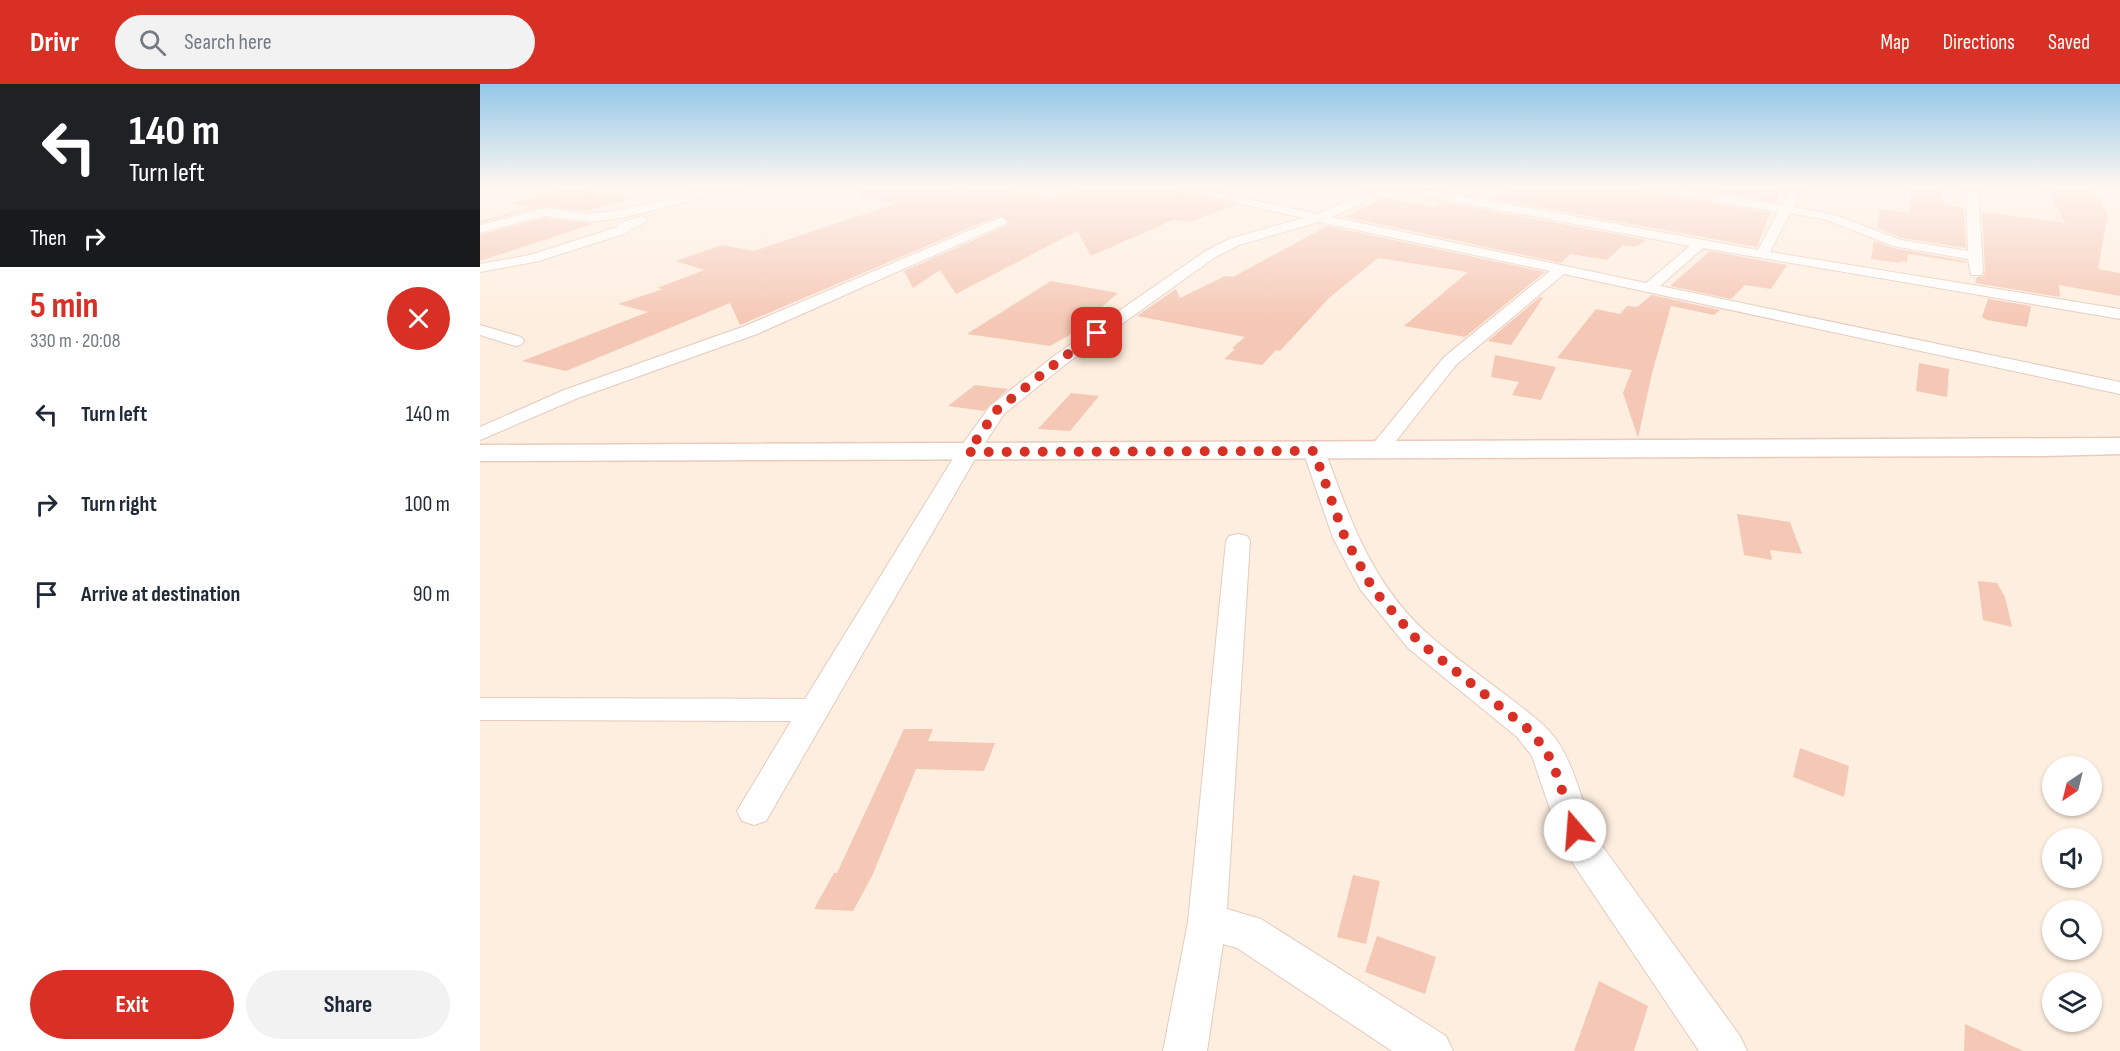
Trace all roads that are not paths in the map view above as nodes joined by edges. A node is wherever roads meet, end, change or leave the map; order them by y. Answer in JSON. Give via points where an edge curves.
{"nodes":[{"id":1,"x":615,"y":232,"type":"edge"},
{"id":2,"x":975,"y":232,"type":"edge"},
{"id":3,"x":1268,"y":232,"type":"edge"},
{"id":4,"x":1391,"y":232,"type":"edge"},
{"id":5,"x":1635,"y":232,"type":"edge"},
{"id":6,"x":1774,"y":232,"type":"edge"},
{"id":7,"x":1864,"y":232,"type":"edge"},
{"id":8,"x":1973,"y":232,"type":"edge"},
{"id":9,"x":1700,"y":244,"type":"junction"},
{"id":10,"x":1762,"y":255,"type":"junction"},
{"id":11,"x":1974,"y":256,"type":"junction"},
{"id":12,"x":480,"y":268,"type":"edge"},
{"id":13,"x":1562,"y":269,"type":"junction"},
{"id":14,"x":1649,"y":288,"type":"junction"},
{"id":15,"x":1977,"y":291,"type":"junction"},
{"id":16,"x":2120,"y":314,"type":"edge"},
{"id":17,"x":480,"y":330,"type":"edge"},
{"id":18,"x":515,"y":340,"type":"dead end"},
{"id":19,"x":2120,"y":388,"type":"edge"},
{"id":20,"x":480,"y":434,"type":"edge"},
{"id":21,"x":2120,"y":446,"type":"edge"},
{"id":22,"x":1314,"y":451,"type":"junction"},
{"id":23,"x":1378,"y":451,"type":"junction"},
{"id":24,"x":968,"y":452,"type":"junction"},
{"id":25,"x":480,"y":453,"type":"edge"},
{"id":26,"x":1238,"y":541,"type":"dead end"},
{"id":27,"x":480,"y":709,"type":"edge"},
{"id":28,"x":814,"y":710,"type":"junction"},
{"id":29,"x":754,"y":811,"type":"dead end"},
{"id":30,"x":1207,"y":922,"type":"junction"},
{"id":31,"x":1185,"y":1051,"type":"edge"},
{"id":32,"x":1431,"y":1051,"type":"edge"},
{"id":33,"x":1725,"y":1051,"type":"edge"}],
"edges":[{"from":1,"to":12,"type":"street","via":[[500,267]]},
{"from":2,"to":20,"type":"street","via":[[751,330],[572,394]]},
{"from":3,"to":24,"type":"street","via":[[1234,242],[1209,255],[1060,360],[997,410]]},
{"from":4,"to":13,"type":"street"},
{"from":5,"to":9,"type":"street"},
{"from":6,"to":10,"type":"street"},
{"from":7,"to":11,"type":"street","via":[[1888,241]]},
{"from":8,"to":11,"type":"street"},
{"from":9,"to":10,"type":"street"},
{"from":9,"to":14,"type":"street"},
{"from":10,"to":15,"type":"street"},
{"from":11,"to":15,"type":"street"},
{"from":13,"to":14,"type":"street"},
{"from":13,"to":23,"type":"street","via":[[1450,361]]},
{"from":14,"to":19,"type":"street"},
{"from":15,"to":16,"type":"street"},
{"from":17,"to":18,"type":"street"},
{"from":21,"to":23,"type":"street"},
{"from":22,"to":23,"type":"street"},
{"from":22,"to":24,"type":"street"},
{"from":22,"to":33,"type":"street","via":[[1345,538],[1373,589],[1418,641],[1528,729],[1546,750],[1587,854]]},
{"from":24,"to":25,"type":"street"},
{"from":24,"to":28,"type":"street"},
{"from":26,"to":30,"type":"street"},
{"from":27,"to":28,"type":"street"},
{"from":28,"to":29,"type":"street"},
{"from":30,"to":31,"type":"street"},
{"from":30,"to":32,"type":"street","via":[[1247,932]]}]}
